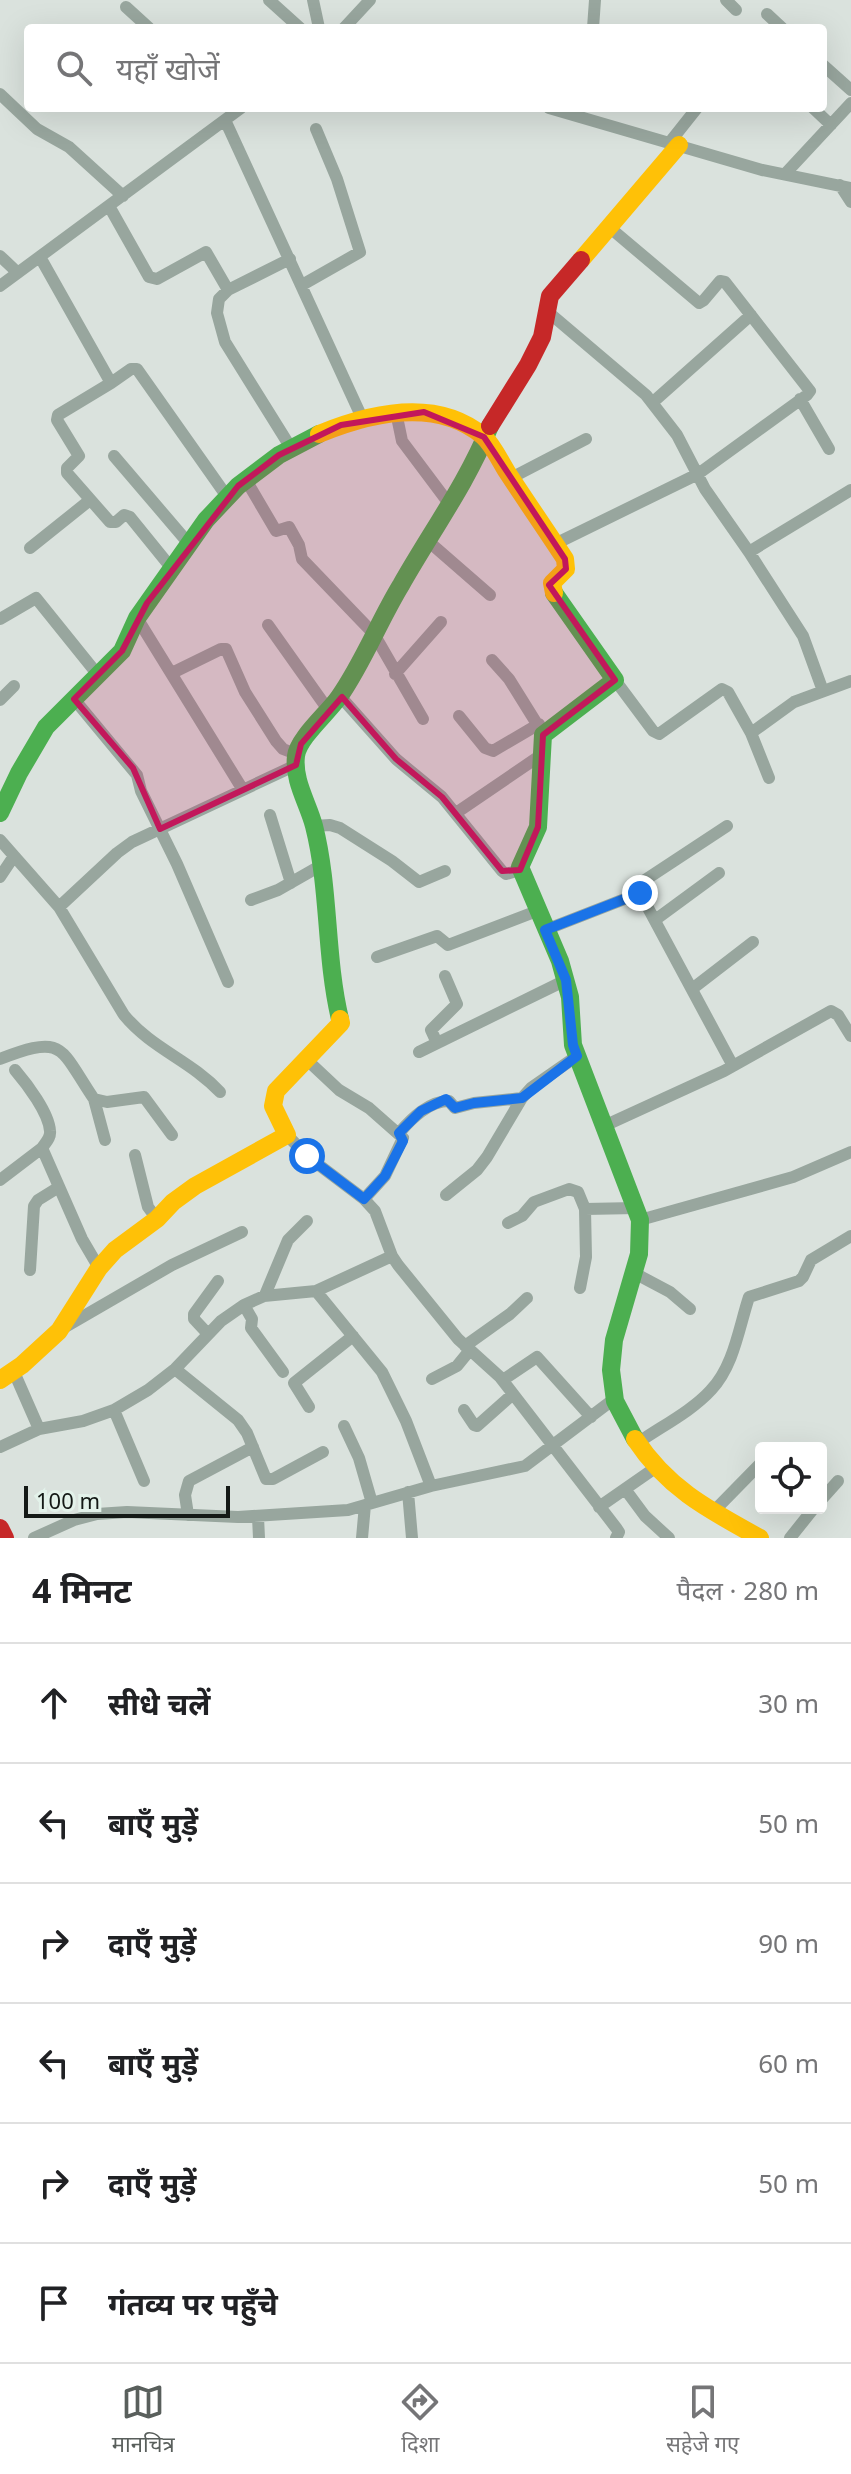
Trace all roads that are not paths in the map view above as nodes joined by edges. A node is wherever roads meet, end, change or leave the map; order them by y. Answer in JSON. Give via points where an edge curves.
{"nodes":[{"id":1,"x":269,"y":0,"type":"edge"},
{"id":2,"x":313,"y":0,"type":"edge"},
{"id":3,"x":370,"y":0,"type":"edge"},
{"id":4,"x":595,"y":0,"type":"edge"},
{"id":5,"x":726,"y":0,"type":"edge"},
{"id":6,"x":126,"y":7,"type":"dead end"},
{"id":7,"x":736,"y":10,"type":"dead end"},
{"id":8,"x":767,"y":14,"type":"dead end"},
{"id":9,"x":145,"y":24,"type":"edge"},
{"id":10,"x":296,"y":24,"type":"edge"},
{"id":11,"x":318,"y":24,"type":"edge"},
{"id":12,"x":348,"y":24,"type":"edge"},
{"id":13,"x":593,"y":24,"type":"edge"},
{"id":14,"x":778,"y":24,"type":"edge"},
{"id":15,"x":827,"y":69,"type":"edge"},
{"id":16,"x":851,"y":90,"type":"edge"},
{"id":17,"x":0,"y":94,"type":"edge"},
{"id":18,"x":851,"y":103,"type":"edge"},
{"id":19,"x":235,"y":112,"type":"edge"},
{"id":20,"x":694,"y":112,"type":"edge"},
{"id":21,"x":817,"y":112,"type":"edge"},
{"id":22,"x":591,"y":114,"type":"edge"},
{"id":23,"x":225,"y":120,"type":"junction"},
{"id":24,"x":831,"y":125,"type":"junction"},
{"id":25,"x":316,"y":129,"type":"dead end"},
{"id":26,"x":675,"y":143,"type":"junction"},
{"id":27,"x":785,"y":174,"type":"junction"},
{"id":28,"x":845,"y":186,"type":"edge"},
{"id":29,"x":123,"y":196,"type":"junction"},
{"id":30,"x":851,"y":202,"type":"edge"},
{"id":31,"x":109,"y":206,"type":"junction"},
{"id":32,"x":609,"y":227,"type":"junction"},
{"id":33,"x":0,"y":256,"type":"edge"},
{"id":34,"x":40,"y":257,"type":"junction"},
{"id":35,"x":290,"y":259,"type":"junction"},
{"id":36,"x":18,"y":273,"type":"junction"},
{"id":37,"x":302,"y":285,"type":"junction"},
{"id":38,"x":0,"y":286,"type":"edge"},
{"id":39,"x":228,"y":290,"type":"junction"},
{"id":40,"x":547,"y":311,"type":"junction"},
{"id":41,"x":751,"y":315,"type":"junction"},
{"id":42,"x":111,"y":383,"type":"junction"},
{"id":43,"x":800,"y":399,"type":"junction"},
{"id":44,"x":652,"y":403,"type":"junction"},
{"id":45,"x":396,"y":412,"type":"junction"},
{"id":46,"x":363,"y":420,"type":"junction"},
{"id":47,"x":484,"y":437,"type":"junction"},
{"id":48,"x":586,"y":439,"type":"dead end"},
{"id":49,"x":291,"y":448,"type":"junction"},
{"id":50,"x":829,"y":449,"type":"dead end"},
{"id":51,"x":114,"y":456,"type":"dead end"},
{"id":52,"x":698,"y":474,"type":"junction"},
{"id":53,"x":511,"y":478,"type":"junction"},
{"id":54,"x":246,"y":480,"type":"junction"},
{"id":55,"x":851,"y":490,"type":"edge"},
{"id":56,"x":228,"y":498,"type":"junction"},
{"id":57,"x":90,"y":500,"type":"junction"},
{"id":58,"x":450,"y":505,"type":"junction"},
{"id":59,"x":428,"y":541,"type":"junction"},
{"id":60,"x":555,"y":544,"type":"junction"},
{"id":61,"x":190,"y":545,"type":"junction"},
{"id":62,"x":30,"y":548,"type":"dead end"},
{"id":63,"x":749,"y":552,"type":"junction"},
{"id":64,"x":173,"y":570,"type":"junction"},
{"id":65,"x":490,"y":595,"type":"dead end"},
{"id":66,"x":137,"y":618,"type":"junction"},
{"id":67,"x":0,"y":619,"type":"edge"},
{"id":68,"x":441,"y":622,"type":"dead end"},
{"id":69,"x":268,"y":625,"type":"dead end"},
{"id":70,"x":374,"y":634,"type":"junction"},
{"id":71,"x":492,"y":660,"type":"dead end"},
{"id":72,"x":172,"y":673,"type":"junction"},
{"id":73,"x":395,"y":674,"type":"junction"},
{"id":74,"x":98,"y":675,"type":"junction"},
{"id":75,"x":615,"y":680,"type":"junction"},
{"id":76,"x":851,"y":681,"type":"edge"},
{"id":77,"x":14,"y":686,"type":"dead end"},
{"id":78,"x":823,"y":691,"type":"junction"},
{"id":79,"x":74,"y":699,"type":"junction"},
{"id":80,"x":0,"y":700,"type":"edge"},
{"id":81,"x":335,"y":704,"type":"junction"},
{"id":82,"x":459,"y":716,"type":"dead end"},
{"id":83,"x":423,"y":719,"type":"dead end"},
{"id":84,"x":751,"y":733,"type":"junction"},
{"id":85,"x":542,"y":737,"type":"junction"},
{"id":86,"x":296,"y":760,"type":"junction"},
{"id":87,"x":769,"y":778,"type":"dead end"},
{"id":88,"x":243,"y":790,"type":"junction"},
{"id":89,"x":0,"y":813,"type":"edge"},
{"id":90,"x":456,"y":813,"type":"junction"},
{"id":91,"x":270,"y":815,"type":"dead end"},
{"id":92,"x":314,"y":826,"type":"junction"},
{"id":93,"x":727,"y":826,"type":"dead end"},
{"id":94,"x":160,"y":829,"type":"junction"},
{"id":95,"x":0,"y":840,"type":"edge"},
{"id":96,"x":14,"y":856,"type":"junction"},
{"id":97,"x":320,"y":866,"type":"junction"},
{"id":98,"x":520,"y":870,"type":"junction"},
{"id":99,"x":445,"y":871,"type":"dead end"},
{"id":100,"x":719,"y":873,"type":"dead end"},
{"id":101,"x":0,"y":877,"type":"edge"},
{"id":102,"x":291,"y":883,"type":"junction"},
{"id":103,"x":640,"y":893,"type":"junction"},
{"id":104,"x":251,"y":900,"type":"dead end"},
{"id":105,"x":59,"y":907,"type":"junction"},
{"id":106,"x":537,"y":911,"type":"junction"},
{"id":107,"x":655,"y":920,"type":"junction"},
{"id":108,"x":545,"y":930,"type":"junction"},
{"id":109,"x":753,"y":942,"type":"dead end"},
{"id":110,"x":377,"y":957,"type":"dead end"},
{"id":111,"x":445,"y":976,"type":"dead end"},
{"id":112,"x":566,"y":980,"type":"junction"},
{"id":113,"x":228,"y":982,"type":"dead end"},
{"id":114,"x":692,"y":989,"type":"junction"},
{"id":115,"x":851,"y":1036,"type":"edge"},
{"id":116,"x":437,"y":1043,"type":"junction"},
{"id":117,"x":419,"y":1052,"type":"dead end"},
{"id":118,"x":577,"y":1056,"type":"junction"},
{"id":119,"x":0,"y":1059,"type":"edge"},
{"id":120,"x":306,"y":1059,"type":"junction"},
{"id":121,"x":733,"y":1066,"type":"junction"},
{"id":122,"x":15,"y":1070,"type":"dead end"},
{"id":123,"x":220,"y":1092,"type":"dead end"},
{"id":124,"x":522,"y":1098,"type":"junction"},
{"id":125,"x":94,"y":1099,"type":"junction"},
{"id":126,"x":604,"y":1126,"type":"junction"},
{"id":127,"x":399,"y":1133,"type":"junction"},
{"id":128,"x":172,"y":1135,"type":"dead end"},
{"id":129,"x":287,"y":1135,"type":"junction"},
{"id":130,"x":105,"y":1140,"type":"dead end"},
{"id":131,"x":42,"y":1148,"type":"junction"},
{"id":132,"x":851,"y":1152,"type":"edge"},
{"id":133,"x":135,"y":1155,"type":"dead end"},
{"id":134,"x":0,"y":1180,"type":"edge"},
{"id":135,"x":59,"y":1187,"type":"junction"},
{"id":136,"x":446,"y":1195,"type":"dead end"},
{"id":137,"x":364,"y":1199,"type":"junction"},
{"id":138,"x":585,"y":1209,"type":"junction"},
{"id":139,"x":638,"y":1214,"type":"junction"},
{"id":140,"x":157,"y":1219,"type":"junction"},
{"id":141,"x":307,"y":1221,"type":"dead end"},
{"id":142,"x":508,"y":1223,"type":"dead end"},
{"id":143,"x":242,"y":1232,"type":"dead end"},
{"id":144,"x":851,"y":1236,"type":"edge"},
{"id":145,"x":392,"y":1256,"type":"junction"},
{"id":146,"x":99,"y":1268,"type":"junction"},
{"id":147,"x":30,"y":1270,"type":"dead end"},
{"id":148,"x":636,"y":1274,"type":"junction"},
{"id":149,"x":218,"y":1281,"type":"dead end"},
{"id":150,"x":580,"y":1288,"type":"dead end"},
{"id":151,"x":316,"y":1291,"type":"junction"},
{"id":152,"x":265,"y":1295,"type":"junction"},
{"id":153,"x":527,"y":1298,"type":"dead end"},
{"id":154,"x":244,"y":1305,"type":"junction"},
{"id":155,"x":690,"y":1309,"type":"dead end"},
{"id":156,"x":59,"y":1331,"type":"junction"},
{"id":157,"x":208,"y":1334,"type":"junction"},
{"id":158,"x":353,"y":1336,"type":"junction"},
{"id":159,"x":468,"y":1348,"type":"junction"},
{"id":160,"x":175,"y":1369,"type":"junction"},
{"id":161,"x":283,"y":1372,"type":"dead end"},
{"id":162,"x":7,"y":1376,"type":"edge"},
{"id":163,"x":432,"y":1379,"type":"dead end"},
{"id":164,"x":503,"y":1380,"type":"junction"},
{"id":165,"x":513,"y":1394,"type":"junction"},
{"id":166,"x":614,"y":1399,"type":"junction"},
{"id":167,"x":309,"y":1407,"type":"dead end"},
{"id":168,"x":114,"y":1410,"type":"junction"},
{"id":169,"x":464,"y":1410,"type":"dead end"},
{"id":170,"x":591,"y":1417,"type":"junction"},
{"id":171,"x":344,"y":1426,"type":"dead end"},
{"id":172,"x":39,"y":1429,"type":"junction"},
{"id":173,"x":639,"y":1442,"type":"junction"},
{"id":174,"x":0,"y":1447,"type":"edge"},
{"id":175,"x":253,"y":1447,"type":"junction"},
{"id":176,"x":552,"y":1447,"type":"junction"},
{"id":177,"x":323,"y":1452,"type":"dead end"},
{"id":178,"x":658,"y":1466,"type":"junction"},
{"id":179,"x":755,"y":1469,"type":"edge"},
{"id":180,"x":144,"y":1481,"type":"dead end"},
{"id":181,"x":838,"y":1481,"type":"dead end"},
{"id":182,"x":431,"y":1486,"type":"junction"},
{"id":183,"x":625,"y":1489,"type":"junction"},
{"id":184,"x":408,"y":1492,"type":"junction"},
{"id":185,"x":827,"y":1493,"type":"edge"},
{"id":186,"x":369,"y":1504,"type":"junction"},
{"id":187,"x":599,"y":1507,"type":"junction"},
{"id":188,"x":713,"y":1512,"type":"junction"},
{"id":189,"x":809,"y":1514,"type":"edge"},
{"id":190,"x":188,"y":1515,"type":"junction"},
{"id":191,"x":258,"y":1517,"type":"junction"},
{"id":192,"x":0,"y":1528,"type":"edge"},
{"id":193,"x":5,"y":1538,"type":"edge"},
{"id":194,"x":34,"y":1538,"type":"edge"},
{"id":195,"x":259,"y":1538,"type":"edge"},
{"id":196,"x":362,"y":1538,"type":"edge"},
{"id":197,"x":412,"y":1538,"type":"edge"},
{"id":198,"x":616,"y":1538,"type":"edge"},
{"id":199,"x":669,"y":1538,"type":"edge"},
{"id":200,"x":760,"y":1538,"type":"edge"},
{"id":201,"x":790,"y":1538,"type":"edge"}],
"edges":[{"from":1,"to":10,"type":"street"},
{"from":2,"to":11,"type":"street"},
{"from":3,"to":12,"type":"street"},
{"from":4,"to":13,"type":"street"},
{"from":5,"to":7,"type":"street"},
{"from":6,"to":9,"type":"street"},
{"from":8,"to":14,"type":"street"},
{"from":15,"to":16,"type":"street"},
{"from":17,"to":29,"type":"street"},
{"from":18,"to":24,"type":"street"},
{"from":19,"to":23,"type":"street"},
{"from":20,"to":26,"type":"street"},
{"from":21,"to":24,"type":"street"},
{"from":22,"to":26,"type":"street"},
{"from":23,"to":29,"type":"street"},
{"from":23,"to":35,"type":"street"},
{"from":24,"to":27,"type":"street"},
{"from":25,"to":37,"type":"street","via":[[360,252]]},
{"from":26,"to":27,"type":"street"},
{"from":26,"to":32,"type":"street"},
{"from":27,"to":28,"type":"street"},
{"from":28,"to":30,"type":"street"},
{"from":29,"to":31,"type":"street"},
{"from":31,"to":34,"type":"street"},
{"from":31,"to":39,"type":"street","via":[[149,277],[157,279],[206,252]]},
{"from":32,"to":40,"type":"street","via":[[550,296]]},
{"from":32,"to":41,"type":"street","via":[[696,301],[722,281]]},
{"from":33,"to":36,"type":"street"},
{"from":34,"to":36,"type":"street"},
{"from":34,"to":42,"type":"street"},
{"from":35,"to":37,"type":"street"},
{"from":35,"to":39,"type":"street"},
{"from":36,"to":38,"type":"street"},
{"from":37,"to":46,"type":"street"},
{"from":39,"to":49,"type":"street","via":[[219,299],[220,332]]},
{"from":40,"to":44,"type":"street"},
{"from":40,"to":47,"type":"street","via":[[542,337]]},
{"from":41,"to":43,"type":"street","via":[[808,387],[809,393]]},
{"from":41,"to":44,"type":"street"},
{"from":42,"to":56,"type":"street","via":[[137,369]]},
{"from":42,"to":57,"type":"street","via":[[57,417],[79,453],[67,473]]},
{"from":43,"to":50,"type":"street"},
{"from":43,"to":52,"type":"street"},
{"from":44,"to":52,"type":"street"},
{"from":45,"to":46,"type":"street"},
{"from":45,"to":47,"type":"street","via":[[452,418]]},
{"from":45,"to":58,"type":"street","via":[[402,441]]},
{"from":46,"to":49,"type":"street"},
{"from":47,"to":53,"type":"street"},
{"from":47,"to":58,"type":"street"},
{"from":48,"to":53,"type":"street"},
{"from":49,"to":54,"type":"street"},
{"from":51,"to":61,"type":"street"},
{"from":52,"to":60,"type":"street"},
{"from":52,"to":63,"type":"street"},
{"from":53,"to":60,"type":"street"},
{"from":54,"to":56,"type":"street"},
{"from":54,"to":70,"type":"street","via":[[276,531],[289,527],[302,559]]},
{"from":55,"to":63,"type":"street"},
{"from":56,"to":61,"type":"street"},
{"from":57,"to":62,"type":"street"},
{"from":57,"to":64,"type":"street","via":[[110,522],[130,517]]},
{"from":58,"to":59,"type":"street"},
{"from":59,"to":65,"type":"street"},
{"from":59,"to":70,"type":"street"},
{"from":60,"to":75,"type":"street","via":[[567,564],[552,583],[553,592]]},
{"from":61,"to":64,"type":"street"},
{"from":63,"to":78,"type":"street","via":[[803,636]]},
{"from":64,"to":66,"type":"street"},
{"from":66,"to":72,"type":"street"},
{"from":66,"to":74,"type":"street","via":[[122,651]]},
{"from":67,"to":74,"type":"street","via":[[36,598]]},
{"from":68,"to":73,"type":"street"},
{"from":69,"to":81,"type":"street"},
{"from":70,"to":73,"type":"street"},
{"from":70,"to":81,"type":"street"},
{"from":71,"to":85,"type":"street"},
{"from":72,"to":86,"type":"street","via":[[226,649],[245,692],[276,741]]},
{"from":72,"to":88,"type":"street"},
{"from":73,"to":83,"type":"street"},
{"from":74,"to":79,"type":"street"},
{"from":75,"to":84,"type":"street","via":[[656,734],[722,689]]},
{"from":75,"to":85,"type":"street"},
{"from":76,"to":78,"type":"street"},
{"from":77,"to":80,"type":"street"},
{"from":78,"to":84,"type":"street","via":[[794,702]]},
{"from":79,"to":89,"type":"street","via":[[46,727]]},
{"from":79,"to":94,"type":"street","via":[[133,768]]},
{"from":81,"to":86,"type":"street","via":[[301,744]]},
{"from":81,"to":90,"type":"street"},
{"from":82,"to":85,"type":"street","via":[[493,751]]},
{"from":84,"to":87,"type":"street"},
{"from":85,"to":90,"type":"street"},
{"from":85,"to":98,"type":"street","via":[[538,827]]},
{"from":86,"to":88,"type":"street"},
{"from":86,"to":92,"type":"street","via":[[297,779]]},
{"from":88,"to":94,"type":"street"},
{"from":90,"to":98,"type":"street","via":[[504,873]]},
{"from":91,"to":102,"type":"street"},
{"from":92,"to":97,"type":"street"},
{"from":92,"to":99,"type":"street","via":[[340,828],[419,882]]},
{"from":93,"to":103,"type":"street","via":[[642,882]]},
{"from":94,"to":105,"type":"street","via":[[117,853]]},
{"from":94,"to":113,"type":"street"},
{"from":95,"to":96,"type":"street"},
{"from":96,"to":101,"type":"street"},
{"from":96,"to":105,"type":"street"},
{"from":97,"to":102,"type":"street"},
{"from":97,"to":120,"type":"street","via":[[332,986],[341,1023]]},
{"from":98,"to":106,"type":"street"},
{"from":100,"to":107,"type":"street"},
{"from":102,"to":104,"type":"street"},
{"from":103,"to":107,"type":"street"},
{"from":103,"to":108,"type":"street"},
{"from":105,"to":123,"type":"street","via":[[137,1031],[204,1075]]},
{"from":106,"to":108,"type":"street"},
{"from":106,"to":110,"type":"street","via":[[448,945],[437,936]]},
{"from":107,"to":114,"type":"street"},
{"from":108,"to":112,"type":"street"},
{"from":109,"to":114,"type":"street"},
{"from":111,"to":116,"type":"street","via":[[457,1004],[431,1030]]},
{"from":112,"to":116,"type":"street"},
{"from":112,"to":118,"type":"street"},
{"from":114,"to":121,"type":"street"},
{"from":115,"to":121,"type":"street","via":[[831,1011]]},
{"from":116,"to":117,"type":"street"},
{"from":118,"to":124,"type":"street"},
{"from":118,"to":126,"type":"street"},
{"from":119,"to":125,"type":"street","via":[[53,1045]]},
{"from":120,"to":127,"type":"street"},
{"from":120,"to":129,"type":"street","via":[[273,1098]]},
{"from":121,"to":126,"type":"street"},
{"from":122,"to":131,"type":"street","via":[[37,1098],[50,1130]]},
{"from":124,"to":127,"type":"street","via":[[455,1108],[446,1099],[421,1111]]},
{"from":124,"to":136,"type":"street","via":[[477,1170]]},
{"from":125,"to":128,"type":"street","via":[[144,1097]]},
{"from":125,"to":130,"type":"street"},
{"from":126,"to":139,"type":"street"},
{"from":127,"to":137,"type":"street","via":[[403,1141],[390,1168]]},
{"from":129,"to":137,"type":"street"},
{"from":129,"to":140,"type":"street","via":[[195,1186]]},
{"from":131,"to":134,"type":"street"},
{"from":131,"to":135,"type":"street"},
{"from":132,"to":139,"type":"street","via":[[793,1177]]},
{"from":133,"to":140,"type":"street","via":[[148,1207]]},
{"from":135,"to":146,"type":"street"},
{"from":135,"to":147,"type":"street","via":[[35,1203]]},
{"from":137,"to":145,"type":"street","via":[[381,1222]]},
{"from":138,"to":139,"type":"street"},
{"from":138,"to":142,"type":"street","via":[[578,1192],[569,1189],[534,1202]]},
{"from":138,"to":150,"type":"street","via":[[586,1257]]},
{"from":139,"to":148,"type":"street"},
{"from":140,"to":146,"type":"street"},
{"from":141,"to":152,"type":"street","via":[[288,1240]]},
{"from":143,"to":156,"type":"street","via":[[172,1265]]},
{"from":144,"to":173,"type":"street","via":[[811,1260],[799,1281],[749,1297],[741,1332],[718,1382]]},
{"from":145,"to":151,"type":"street"},
{"from":145,"to":159,"type":"street"},
{"from":146,"to":156,"type":"street"},
{"from":148,"to":155,"type":"street"},
{"from":148,"to":166,"type":"street","via":[[615,1336]]},
{"from":149,"to":157,"type":"street","via":[[193,1317]]},
{"from":151,"to":152,"type":"street"},
{"from":151,"to":158,"type":"street"},
{"from":152,"to":154,"type":"street"},
{"from":153,"to":159,"type":"street"},
{"from":154,"to":157,"type":"street"},
{"from":154,"to":161,"type":"street","via":[[251,1328]]},
{"from":156,"to":162,"type":"street"},
{"from":157,"to":160,"type":"street"},
{"from":158,"to":167,"type":"street","via":[[294,1383]]},
{"from":158,"to":182,"type":"street","via":[[382,1372]]},
{"from":159,"to":163,"type":"street","via":[[457,1366]]},
{"from":159,"to":164,"type":"street"},
{"from":160,"to":168,"type":"street"},
{"from":160,"to":175,"type":"street","via":[[238,1420]]},
{"from":162,"to":172,"type":"street"},
{"from":164,"to":165,"type":"street"},
{"from":164,"to":170,"type":"street","via":[[537,1357]]},
{"from":165,"to":169,"type":"street","via":[[477,1426]]},
{"from":165,"to":176,"type":"street"},
{"from":166,"to":170,"type":"street"},
{"from":166,"to":173,"type":"street"},
{"from":168,"to":172,"type":"street"},
{"from":168,"to":180,"type":"street"},
{"from":170,"to":176,"type":"street"},
{"from":171,"to":186,"type":"street","via":[[359,1458]]},
{"from":172,"to":174,"type":"street"},
{"from":173,"to":178,"type":"street"},
{"from":175,"to":177,"type":"street","via":[[269,1480]]},
{"from":175,"to":190,"type":"street","via":[[189,1481]]},
{"from":176,"to":182,"type":"street","via":[[512,1471]]},
{"from":176,"to":187,"type":"street"},
{"from":178,"to":183,"type":"street"},
{"from":178,"to":188,"type":"street"},
{"from":179,"to":188,"type":"street"},
{"from":181,"to":185,"type":"street"},
{"from":182,"to":184,"type":"street"},
{"from":183,"to":187,"type":"street"},
{"from":183,"to":199,"type":"street"},
{"from":184,"to":186,"type":"street"},
{"from":184,"to":197,"type":"street"},
{"from":186,"to":191,"type":"street"},
{"from":186,"to":196,"type":"street"},
{"from":187,"to":198,"type":"street","via":[[619,1532]]},
{"from":188,"to":200,"type":"street"},
{"from":189,"to":201,"type":"street"},
{"from":190,"to":191,"type":"street"},
{"from":190,"to":194,"type":"street","via":[[97,1514]]},
{"from":191,"to":195,"type":"street"},
{"from":192,"to":193,"type":"street"}]}
